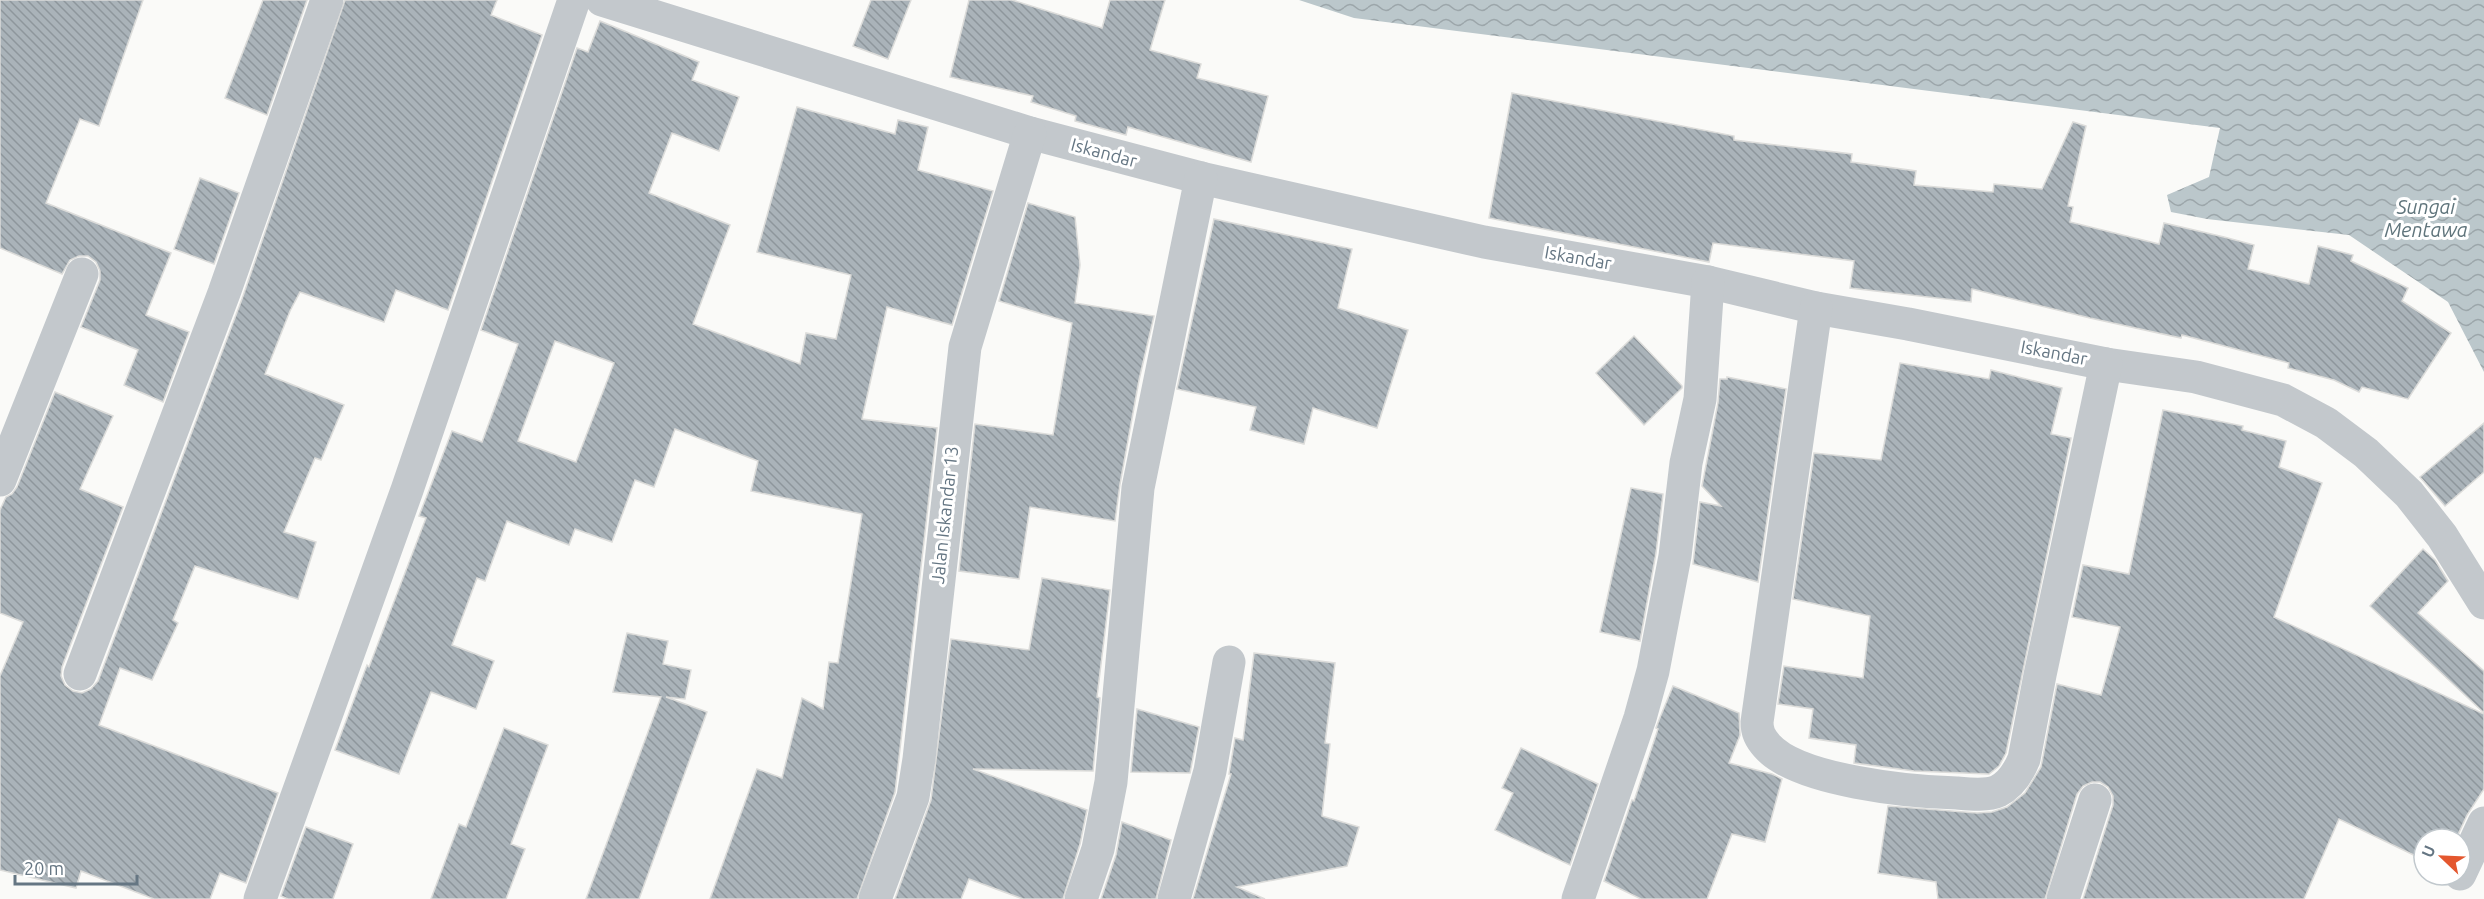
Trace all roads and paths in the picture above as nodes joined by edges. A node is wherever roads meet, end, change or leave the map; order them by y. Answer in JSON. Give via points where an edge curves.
{"nodes":[{"id":1,"x":327,"y":0,"type":"edge"},
{"id":2,"x":574,"y":0,"type":"edge"},
{"id":3,"x":602,"y":0,"type":"edge"},
{"id":4,"x":1029,"y":133,"type":"junction"},
{"id":5,"x":1201,"y":178,"type":"junction"},
{"id":6,"x":82,"y":274,"type":"dead end"},
{"id":7,"x":1708,"y":282,"type":"junction"},
{"id":8,"x":1816,"y":308,"type":"junction"},
{"id":9,"x":2106,"y":364,"type":"junction"},
{"id":10,"x":0,"y":480,"type":"edge"},
{"id":11,"x":2484,"y":603,"type":"edge"},
{"id":12,"x":1229,"y":662,"type":"dead end"},
{"id":13,"x":80,"y":674,"type":"dead end"},
{"id":14,"x":2095,"y":800,"type":"dead end"},
{"id":15,"x":2484,"y":823,"type":"edge"},
{"id":16,"x":2472,"y":848,"type":"edge"},
{"id":17,"x":260,"y":899,"type":"edge"},
{"id":18,"x":875,"y":899,"type":"edge"},
{"id":19,"x":1081,"y":899,"type":"edge"},
{"id":20,"x":1174,"y":899,"type":"edge"},
{"id":21,"x":1578,"y":899,"type":"edge"},
{"id":22,"x":2063,"y":899,"type":"edge"}],
"edges":[{"from":1,"to":13,"type":"street","via":[[224,293]]},
{"from":2,"to":17,"type":"street","via":[[411,480]]},
{"from":3,"to":4,"type":"street","name":"Iskandar"},
{"from":4,"to":5,"type":"street","name":"Iskandar"},
{"from":4,"to":18,"type":"street","name":"Jalan Iskandar 13","via":[[965,347],[913,797]]},
{"from":5,"to":7,"type":"street","name":"Iskandar","via":[[1484,242]]},
{"from":5,"to":19,"type":"street","via":[[1138,488],[1111,782],[1098,849]]},
{"from":6,"to":10,"type":"street"},
{"from":7,"to":8,"type":"street","name":"Iskandar"},
{"from":7,"to":21,"type":"street","via":[[1700,399],[1653,671]]},
{"from":8,"to":9,"type":"street","name":"Iskandar"},
{"from":8,"to":9,"type":"street","via":[[1757,733],[1768,747],[1791,762],[1867,784],[1977,794],[1997,792],[2019,770]]},
{"from":9,"to":11,"type":"street","name":"Iskandar","via":[[2196,377],[2250,391],[2283,400],[2326,423],[2366,453],[2409,494]]},
{"from":12,"to":20,"type":"street","via":[[1209,771]]},
{"from":14,"to":22,"type":"street"},
{"from":15,"to":16,"type":"street"}]}
